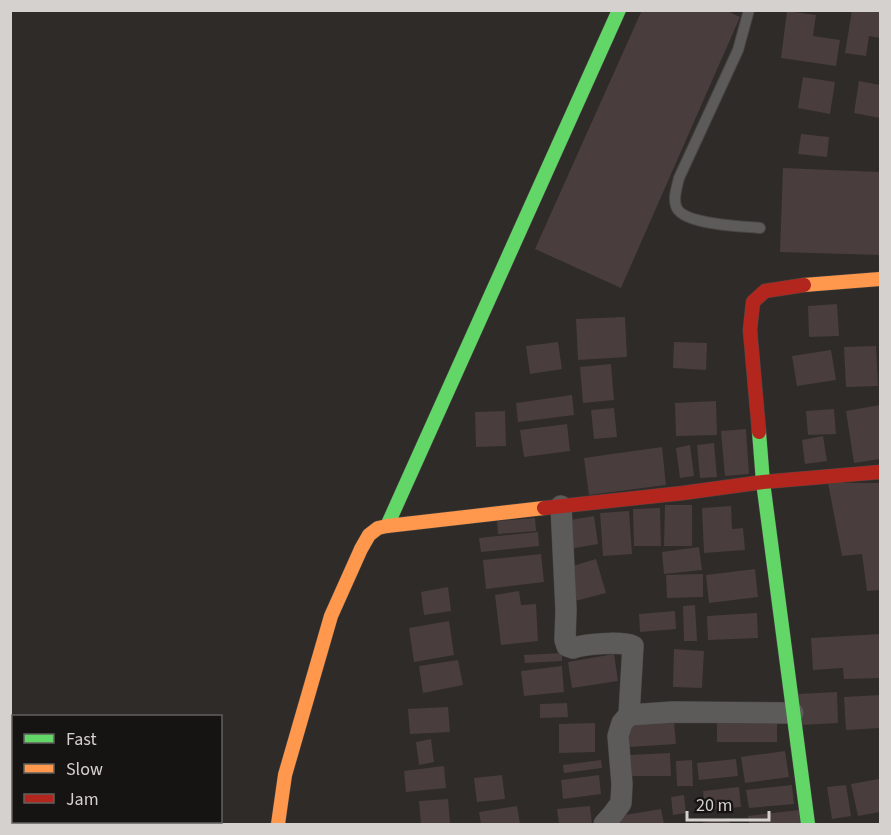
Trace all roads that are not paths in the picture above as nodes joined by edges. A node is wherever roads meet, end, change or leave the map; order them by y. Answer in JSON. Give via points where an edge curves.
{"nodes":[{"id":1,"x":619,"y":10,"type":"edge"},
{"id":2,"x":749,"y":10,"type":"edge"},
{"id":3,"x":760,"y":228,"type":"dead end"},
{"id":4,"x":880,"y":279,"type":"edge"},
{"id":5,"x":880,"y":472,"type":"edge"},
{"id":6,"x":763,"y":482,"type":"junction"},
{"id":7,"x":561,"y":506,"type":"junction"},
{"id":8,"x":387,"y":526,"type":"junction"},
{"id":9,"x":793,"y":713,"type":"junction"},
{"id":10,"x":629,"y":716,"type":"junction"},
{"id":11,"x":278,"y":825,"type":"edge"},
{"id":12,"x":604,"y":825,"type":"edge"},
{"id":13,"x":808,"y":825,"type":"edge"}],
"edges":[{"from":1,"to":8,"type":"street"},
{"from":2,"to":3,"type":"lane","via":[[738,50],[675,193],[681,214],[697,221]]},
{"from":4,"to":6,"type":"street","via":[[765,291],[753,302],[750,330]]},
{"from":5,"to":6,"type":"street"},
{"from":6,"to":7,"type":"street"},
{"from":6,"to":9,"type":"street"},
{"from":7,"to":8,"type":"street"},
{"from":7,"to":10,"type":"street","via":[[566,644],[570,648],[622,643],[633,646]]},
{"from":8,"to":11,"type":"street","via":[[369,535],[360,549],[331,616],[285,776]]},
{"from":9,"to":10,"type":"street","via":[[673,712]]},
{"from":9,"to":13,"type":"street"},
{"from":10,"to":12,"type":"street","via":[[618,736],[621,803]]}]}
